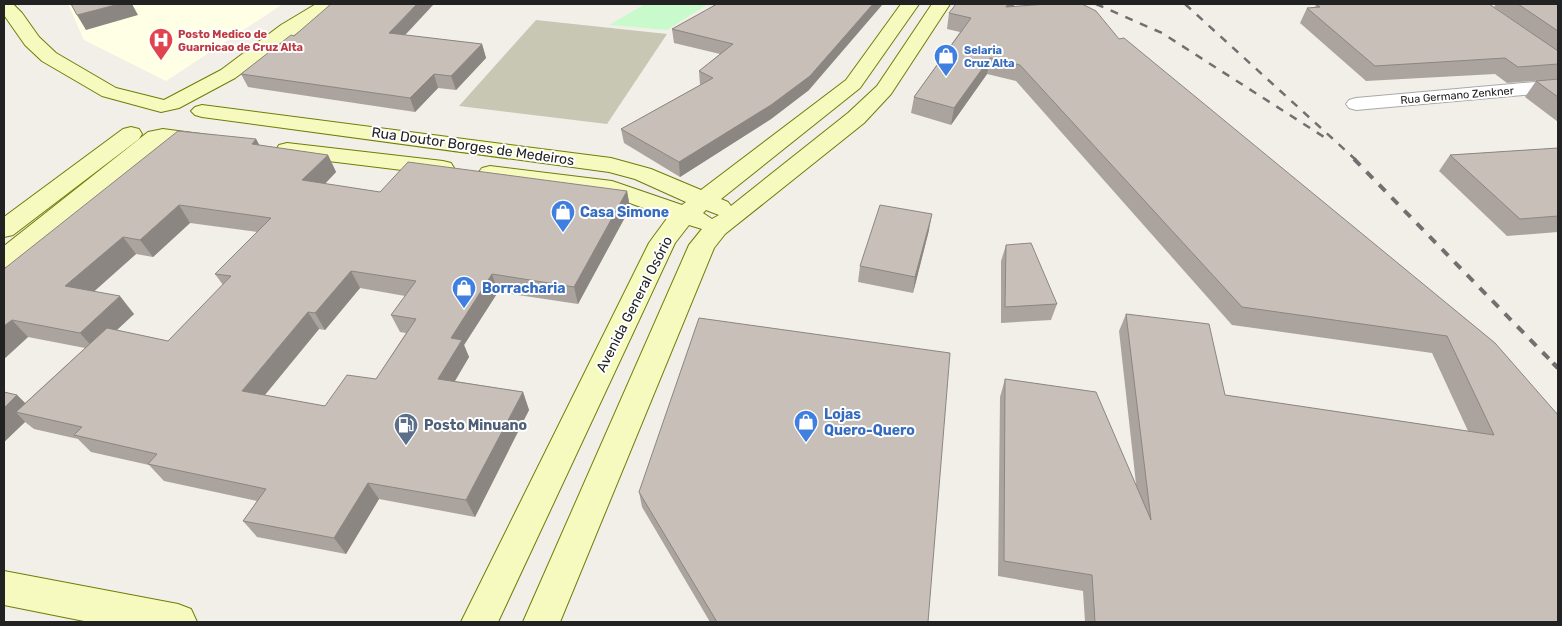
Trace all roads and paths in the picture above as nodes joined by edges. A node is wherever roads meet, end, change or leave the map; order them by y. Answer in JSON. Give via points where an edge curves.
{"nodes":[{"id":1,"x":328,"y":4,"type":"edge"},
{"id":2,"x":910,"y":4,"type":"edge"},
{"id":3,"x":941,"y":4,"type":"edge"},
{"id":4,"x":13,"y":9,"type":"edge"},
{"id":5,"x":893,"y":28,"type":"junction"},
{"id":6,"x":921,"y":34,"type":"junction"},
{"id":7,"x":228,"y":74,"type":"junction"},
{"id":8,"x":1558,"y":86,"type":"edge"},
{"id":9,"x":109,"y":92,"type":"junction"},
{"id":10,"x":1356,"y":104,"type":"dead end"},
{"id":11,"x":167,"y":105,"type":"junction"},
{"id":12,"x":202,"y":109,"type":"junction"},
{"id":13,"x":147,"y":132,"type":"junction"},
{"id":14,"x":232,"y":144,"type":"edge"},
{"id":15,"x":261,"y":147,"type":"edge"},
{"id":16,"x":626,"y":168,"type":"junction"},
{"id":17,"x":612,"y":188,"type":"junction"},
{"id":18,"x":695,"y":207,"type":"junction"},
{"id":19,"x":725,"y":221,"type":"junction"},
{"id":20,"x":4,"y":229,"type":"edge"},
{"id":21,"x":4,"y":258,"type":"edge"},
{"id":22,"x":4,"y":588,"type":"edge"},
{"id":23,"x":178,"y":622,"type":"edge"},
{"id":24,"x":479,"y":622,"type":"edge"},
{"id":25,"x":542,"y":622,"type":"edge"}],
"edges":[{"from":1,"to":7,"type":"main road"},
{"from":2,"to":5,"type":"main road","name":"Avenida General Osório"},
{"from":3,"to":6,"type":"main road"},
{"from":4,"to":9,"type":"main road","via":[[32,41],[49,57]]},
{"from":5,"to":6,"type":"main road"},
{"from":5,"to":18,"type":"main road","name":"Avenida General Osório","via":[[854,84]]},
{"from":6,"to":19,"type":"main road","via":[[884,90],[856,118]]},
{"from":7,"to":11,"type":"main road"},
{"from":7,"to":12,"type":"main road"},
{"from":8,"to":10,"type":"street","name":"Rua Germano Zenkner"},
{"from":9,"to":11,"type":"main road"},
{"from":9,"to":13,"type":"main road","via":[[119,109]]},
{"from":11,"to":12,"type":"main road","name":"Rua Doutor Borges de Medeiros","via":[[184,102]]},
{"from":11,"to":13,"type":"main road","via":[[150,111]]},
{"from":12,"to":13,"type":"main road","via":[[200,118],[179,132]]},
{"from":12,"to":16,"type":"main road","name":"Rua Doutor Borges de Medeiros"},
{"from":13,"to":14,"type":"main road"},
{"from":13,"to":20,"type":"main road"},
{"from":13,"to":21,"type":"main road"},
{"from":15,"to":17,"type":"main road","name":"Rua Doutor Borges de Medeiros"},
{"from":16,"to":17,"type":"main road"},
{"from":16,"to":18,"type":"main road","name":"Rua Doutor Borges de Medeiros"},
{"from":17,"to":18,"type":"main road","name":"Rua Doutor Borges de Medeiros"},
{"from":18,"to":19,"type":"main road","name":"Rua Doutor Borges de Medeiros"},
{"from":18,"to":24,"type":"main road","name":"Avenida General Osório","via":[[671,229],[662,243]]},
{"from":19,"to":25,"type":"main road","via":[[694,260]]},
{"from":22,"to":23,"type":"main road"}]}
